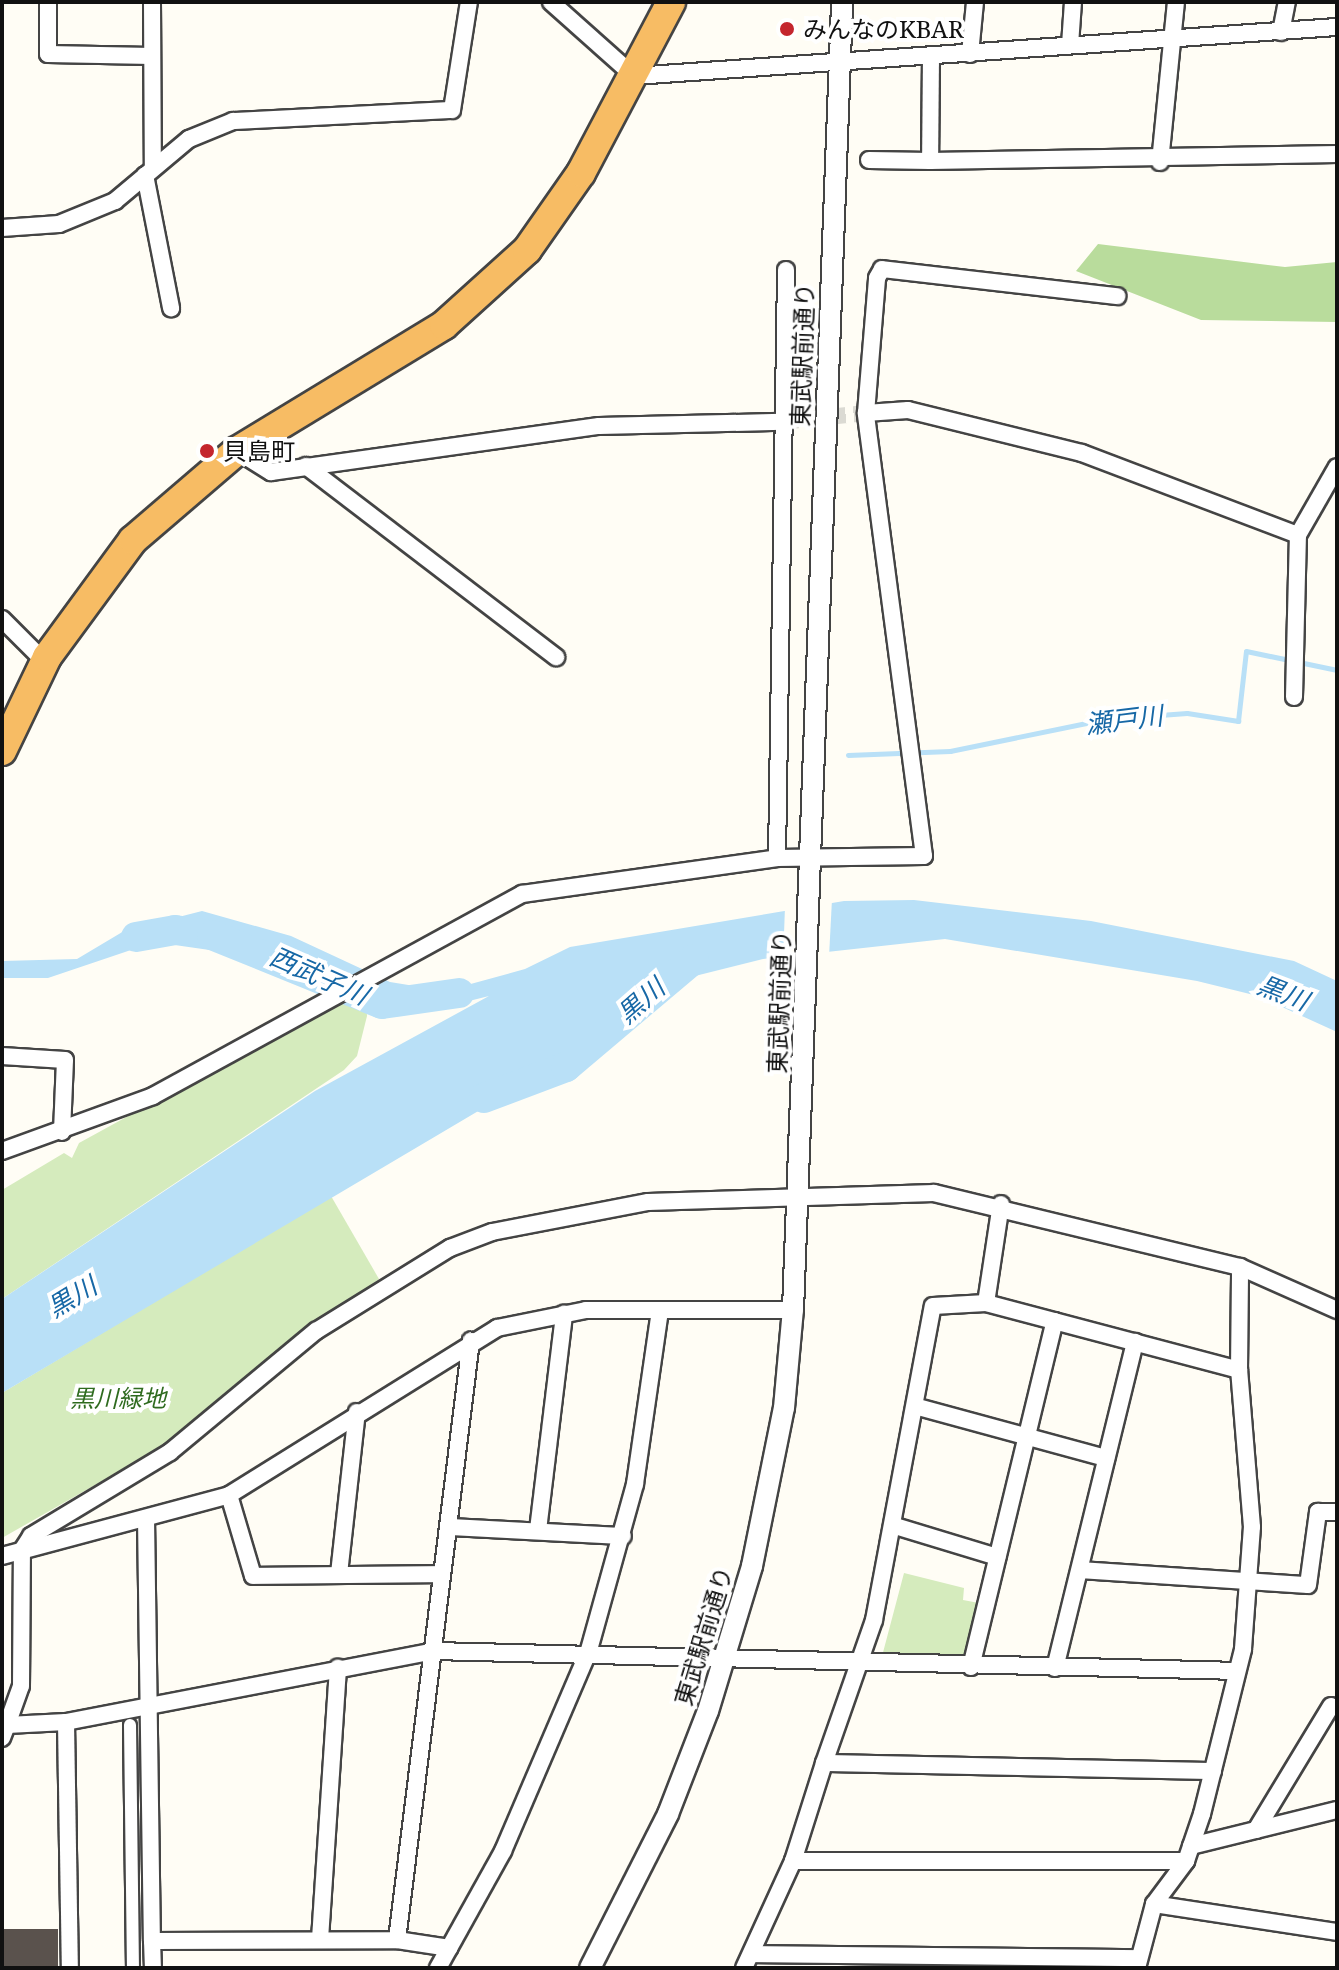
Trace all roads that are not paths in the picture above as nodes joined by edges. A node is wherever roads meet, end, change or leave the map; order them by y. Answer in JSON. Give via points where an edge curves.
{"nodes":[{"id":1,"x":48,"y":2,"type":"edge"},
{"id":2,"x":152,"y":2,"type":"edge"},
{"id":3,"x":469,"y":2,"type":"edge"},
{"id":4,"x":551,"y":2,"type":"edge"},
{"id":5,"x":671,"y":2,"type":"edge"},
{"id":6,"x":842,"y":2,"type":"edge"},
{"id":7,"x":975,"y":2,"type":"edge"},
{"id":8,"x":1073,"y":2,"type":"edge"},
{"id":9,"x":1176,"y":2,"type":"edge"},
{"id":10,"x":1287,"y":2,"type":"edge"},
{"id":11,"x":1337,"y":27,"type":"edge"},
{"id":12,"x":1281,"y":32,"type":"junction"},
{"id":13,"x":1172,"y":42,"type":"junction"},
{"id":14,"x":1070,"y":45,"type":"junction"},
{"id":15,"x":970,"y":54,"type":"junction"},
{"id":16,"x":152,"y":56,"type":"junction"},
{"id":17,"x":931,"y":56,"type":"junction"},
{"id":18,"x":839,"y":65,"type":"junction"},
{"id":19,"x":634,"y":76,"type":"junction"},
{"id":20,"x":1337,"y":154,"type":"edge"},
{"id":21,"x":869,"y":160,"type":"dead end"},
{"id":22,"x":930,"y":161,"type":"junction"},
{"id":23,"x":1160,"y":162,"type":"junction"},
{"id":24,"x":149,"y":172,"type":"junction"},
{"id":25,"x":2,"y":228,"type":"edge"},
{"id":26,"x":786,"y":270,"type":"dead end"},
{"id":27,"x":1117,"y":296,"type":"dead end"},
{"id":28,"x":171,"y":308,"type":"dead end"},
{"id":29,"x":866,"y":413,"type":"junction"},
{"id":30,"x":782,"y":422,"type":"junction"},
{"id":31,"x":237,"y":451,"type":"junction"},
{"id":32,"x":306,"y":466,"type":"junction"},
{"id":33,"x":1337,"y":467,"type":"edge"},
{"id":34,"x":1298,"y":535,"type":"junction"},
{"id":35,"x":2,"y":619,"type":"edge"},
{"id":36,"x":556,"y":657,"type":"dead end"},
{"id":37,"x":45,"y":662,"type":"junction"},
{"id":38,"x":1294,"y":697,"type":"dead end"},
{"id":39,"x":2,"y":751,"type":"edge"},
{"id":40,"x":777,"y":858,"type":"junction"},
{"id":41,"x":810,"y":863,"type":"junction"},
{"id":42,"x":2,"y":1056,"type":"edge"},
{"id":43,"x":62,"y":1132,"type":"junction"},
{"id":44,"x":2,"y":1151,"type":"edge"},
{"id":45,"x":798,"y":1187,"type":"junction"},
{"id":46,"x":1001,"y":1204,"type":"junction"},
{"id":47,"x":1240,"y":1267,"type":"junction"},
{"id":48,"x":986,"y":1303,"type":"junction"},
{"id":49,"x":793,"y":1310,"type":"junction"},
{"id":50,"x":1337,"y":1310,"type":"edge"},
{"id":51,"x":660,"y":1311,"type":"junction"},
{"id":52,"x":564,"y":1314,"type":"junction"},
{"id":53,"x":1055,"y":1321,"type":"junction"},
{"id":54,"x":471,"y":1341,"type":"junction"},
{"id":55,"x":1135,"y":1342,"type":"junction"},
{"id":56,"x":1239,"y":1370,"type":"junction"},
{"id":57,"x":918,"y":1407,"type":"junction"},
{"id":58,"x":357,"y":1412,"type":"junction"},
{"id":59,"x":1026,"y":1436,"type":"junction"},
{"id":60,"x":1106,"y":1458,"type":"junction"},
{"id":61,"x":229,"y":1495,"type":"junction"},
{"id":62,"x":1337,"y":1512,"type":"edge"},
{"id":63,"x":146,"y":1518,"type":"junction"},
{"id":64,"x":895,"y":1526,"type":"junction"},
{"id":65,"x":449,"y":1527,"type":"junction"},
{"id":66,"x":538,"y":1530,"type":"junction"},
{"id":67,"x":623,"y":1536,"type":"junction"},
{"id":68,"x":22,"y":1550,"type":"junction"},
{"id":69,"x":2,"y":1556,"type":"edge"},
{"id":70,"x":997,"y":1557,"type":"junction"},
{"id":71,"x":1080,"y":1570,"type":"junction"},
{"id":72,"x":339,"y":1574,"type":"junction"},
{"id":73,"x":442,"y":1574,"type":"junction"},
{"id":74,"x":1248,"y":1580,"type":"junction"},
{"id":75,"x":589,"y":1650,"type":"junction"},
{"id":76,"x":433,"y":1651,"type":"junction"},
{"id":77,"x":726,"y":1656,"type":"junction"},
{"id":78,"x":861,"y":1665,"type":"junction"},
{"id":79,"x":971,"y":1667,"type":"junction"},
{"id":80,"x":338,"y":1668,"type":"junction"},
{"id":81,"x":1055,"y":1668,"type":"junction"},
{"id":82,"x":1237,"y":1671,"type":"junction"},
{"id":83,"x":148,"y":1704,"type":"junction"},
{"id":84,"x":1331,"y":1706,"type":"dead end"},
{"id":85,"x":66,"y":1722,"type":"junction"},
{"id":86,"x":130,"y":1725,"type":"dead end"},
{"id":87,"x":4,"y":1731,"type":"edge"},
{"id":88,"x":824,"y":1763,"type":"junction"},
{"id":89,"x":1213,"y":1771,"type":"junction"},
{"id":90,"x":1337,"y":1810,"type":"edge"},
{"id":91,"x":1256,"y":1830,"type":"junction"},
{"id":92,"x":1188,"y":1853,"type":"junction"},
{"id":93,"x":793,"y":1861,"type":"junction"},
{"id":94,"x":1154,"y":1904,"type":"junction"},
{"id":95,"x":1337,"y":1932,"type":"edge"},
{"id":96,"x":320,"y":1939,"type":"junction"},
{"id":97,"x":397,"y":1940,"type":"junction"},
{"id":98,"x":152,"y":1941,"type":"junction"},
{"id":99,"x":449,"y":1948,"type":"junction"},
{"id":100,"x":748,"y":1961,"type":"edge"},
{"id":101,"x":1137,"y":1963,"type":"edge"},
{"id":102,"x":70,"y":1968,"type":"edge"},
{"id":103,"x":133,"y":1968,"type":"edge"},
{"id":104,"x":153,"y":1968,"type":"edge"},
{"id":105,"x":438,"y":1968,"type":"edge"},
{"id":106,"x":590,"y":1968,"type":"edge"}],
"edges":[{"from":1,"to":16,"type":"street","via":[[48,54]]},
{"from":2,"to":16,"type":"street"},
{"from":3,"to":24,"type":"street","via":[[452,110],[233,121],[189,139]]},
{"from":4,"to":19,"type":"street"},
{"from":5,"to":19,"type":"highway"},
{"from":6,"to":18,"type":"street","name":"東武駅前通り"},
{"from":7,"to":15,"type":"street"},
{"from":8,"to":14,"type":"street"},
{"from":9,"to":13,"type":"street"},
{"from":10,"to":12,"type":"street"},
{"from":11,"to":12,"type":"street"},
{"from":12,"to":13,"type":"street"},
{"from":13,"to":14,"type":"street"},
{"from":13,"to":23,"type":"street"},
{"from":14,"to":15,"type":"street"},
{"from":15,"to":17,"type":"street"},
{"from":16,"to":24,"type":"street"},
{"from":17,"to":18,"type":"street"},
{"from":17,"to":22,"type":"street"},
{"from":18,"to":19,"type":"street"},
{"from":18,"to":41,"type":"street","name":"東武駅前通り"},
{"from":19,"to":31,"type":"highway","via":[[581,173],[527,250],[488,288],[444,325]]},
{"from":20,"to":23,"type":"street"},
{"from":21,"to":22,"type":"street"},
{"from":22,"to":23,"type":"street"},
{"from":24,"to":25,"type":"street","via":[[115,201],[59,224]]},
{"from":24,"to":28,"type":"street"},
{"from":26,"to":30,"type":"street"},
{"from":27,"to":29,"type":"street","via":[[882,269]]},
{"from":29,"to":34,"type":"street","via":[[908,410],[1082,453]]},
{"from":29,"to":41,"type":"street","via":[[924,856]]},
{"from":30,"to":32,"type":"street","via":[[599,426]]},
{"from":30,"to":40,"type":"street"},
{"from":31,"to":32,"type":"street","via":[[271,472]]},
{"from":31,"to":37,"type":"highway","via":[[133,540]]},
{"from":32,"to":36,"type":"street"},
{"from":33,"to":34,"type":"street"},
{"from":34,"to":38,"type":"street"},
{"from":35,"to":37,"type":"street"},
{"from":37,"to":39,"type":"highway"},
{"from":40,"to":41,"type":"street"},
{"from":40,"to":43,"type":"street","via":[[522,894],[153,1096]]},
{"from":41,"to":45,"type":"street","name":"東武駅前通り"},
{"from":42,"to":43,"type":"street","via":[[65,1060]]},
{"from":43,"to":44,"type":"street"},
{"from":45,"to":46,"type":"street","via":[[934,1193]]},
{"from":45,"to":49,"type":"street","name":"東武駅前通り"},
{"from":45,"to":68,"type":"street","via":[[605,1208],[450,1248],[316,1331],[170,1452],[48,1524]]},
{"from":46,"to":47,"type":"street"},
{"from":46,"to":48,"type":"street"},
{"from":47,"to":50,"type":"street"},
{"from":47,"to":56,"type":"street"},
{"from":48,"to":53,"type":"street"},
{"from":48,"to":57,"type":"street","via":[[933,1306]]},
{"from":49,"to":51,"type":"street"},
{"from":49,"to":77,"type":"street","name":"東武駅前通り","via":[[770,1481]]},
{"from":51,"to":52,"type":"street"},
{"from":51,"to":67,"type":"street"},
{"from":52,"to":54,"type":"street","via":[[497,1328]]},
{"from":52,"to":66,"type":"street"},
{"from":53,"to":55,"type":"street"},
{"from":53,"to":59,"type":"street"},
{"from":54,"to":58,"type":"street"},
{"from":54,"to":65,"type":"street"},
{"from":55,"to":56,"type":"street"},
{"from":55,"to":60,"type":"street"},
{"from":56,"to":74,"type":"street","via":[[1252,1527]]},
{"from":57,"to":59,"type":"street"},
{"from":57,"to":64,"type":"street"},
{"from":58,"to":61,"type":"street"},
{"from":58,"to":72,"type":"street"},
{"from":59,"to":60,"type":"street"},
{"from":59,"to":70,"type":"street"},
{"from":60,"to":71,"type":"street"},
{"from":61,"to":63,"type":"street"},
{"from":61,"to":72,"type":"street","via":[[253,1576]]},
{"from":62,"to":74,"type":"street","via":[[1318,1512],[1308,1585]]},
{"from":63,"to":68,"type":"street"},
{"from":63,"to":83,"type":"street"},
{"from":64,"to":70,"type":"street"},
{"from":64,"to":78,"type":"street"},
{"from":65,"to":66,"type":"street"},
{"from":65,"to":73,"type":"street"},
{"from":66,"to":67,"type":"street"},
{"from":67,"to":75,"type":"street"},
{"from":68,"to":69,"type":"street"},
{"from":68,"to":87,"type":"street","via":[[21,1686]]},
{"from":70,"to":79,"type":"street"},
{"from":71,"to":74,"type":"street"},
{"from":71,"to":81,"type":"street"},
{"from":72,"to":73,"type":"street"},
{"from":73,"to":76,"type":"street"},
{"from":74,"to":82,"type":"street"},
{"from":75,"to":76,"type":"street"},
{"from":75,"to":77,"type":"street"},
{"from":75,"to":99,"type":"street","via":[[522,1812]]},
{"from":76,"to":80,"type":"street"},
{"from":76,"to":97,"type":"street"},
{"from":77,"to":78,"type":"street"},
{"from":77,"to":106,"type":"street","name":"東武駅前通り","via":[[668,1814]]},
{"from":78,"to":79,"type":"street"},
{"from":78,"to":88,"type":"street"},
{"from":79,"to":81,"type":"street"},
{"from":80,"to":83,"type":"street"},
{"from":80,"to":96,"type":"street"},
{"from":81,"to":82,"type":"street"},
{"from":82,"to":89,"type":"street"},
{"from":83,"to":85,"type":"street"},
{"from":83,"to":98,"type":"street"},
{"from":84,"to":91,"type":"street"},
{"from":85,"to":87,"type":"street"},
{"from":85,"to":102,"type":"street"},
{"from":86,"to":103,"type":"street"},
{"from":88,"to":89,"type":"street"},
{"from":88,"to":93,"type":"street"},
{"from":89,"to":92,"type":"street"},
{"from":90,"to":91,"type":"street"},
{"from":91,"to":92,"type":"street"},
{"from":92,"to":93,"type":"street"},
{"from":92,"to":94,"type":"street"},
{"from":93,"to":100,"type":"street"},
{"from":94,"to":95,"type":"street"},
{"from":94,"to":101,"type":"street"},
{"from":96,"to":97,"type":"street"},
{"from":96,"to":98,"type":"street"},
{"from":97,"to":99,"type":"street"},
{"from":98,"to":104,"type":"street"},
{"from":99,"to":105,"type":"street"},
{"from":100,"to":101,"type":"street"}]}
